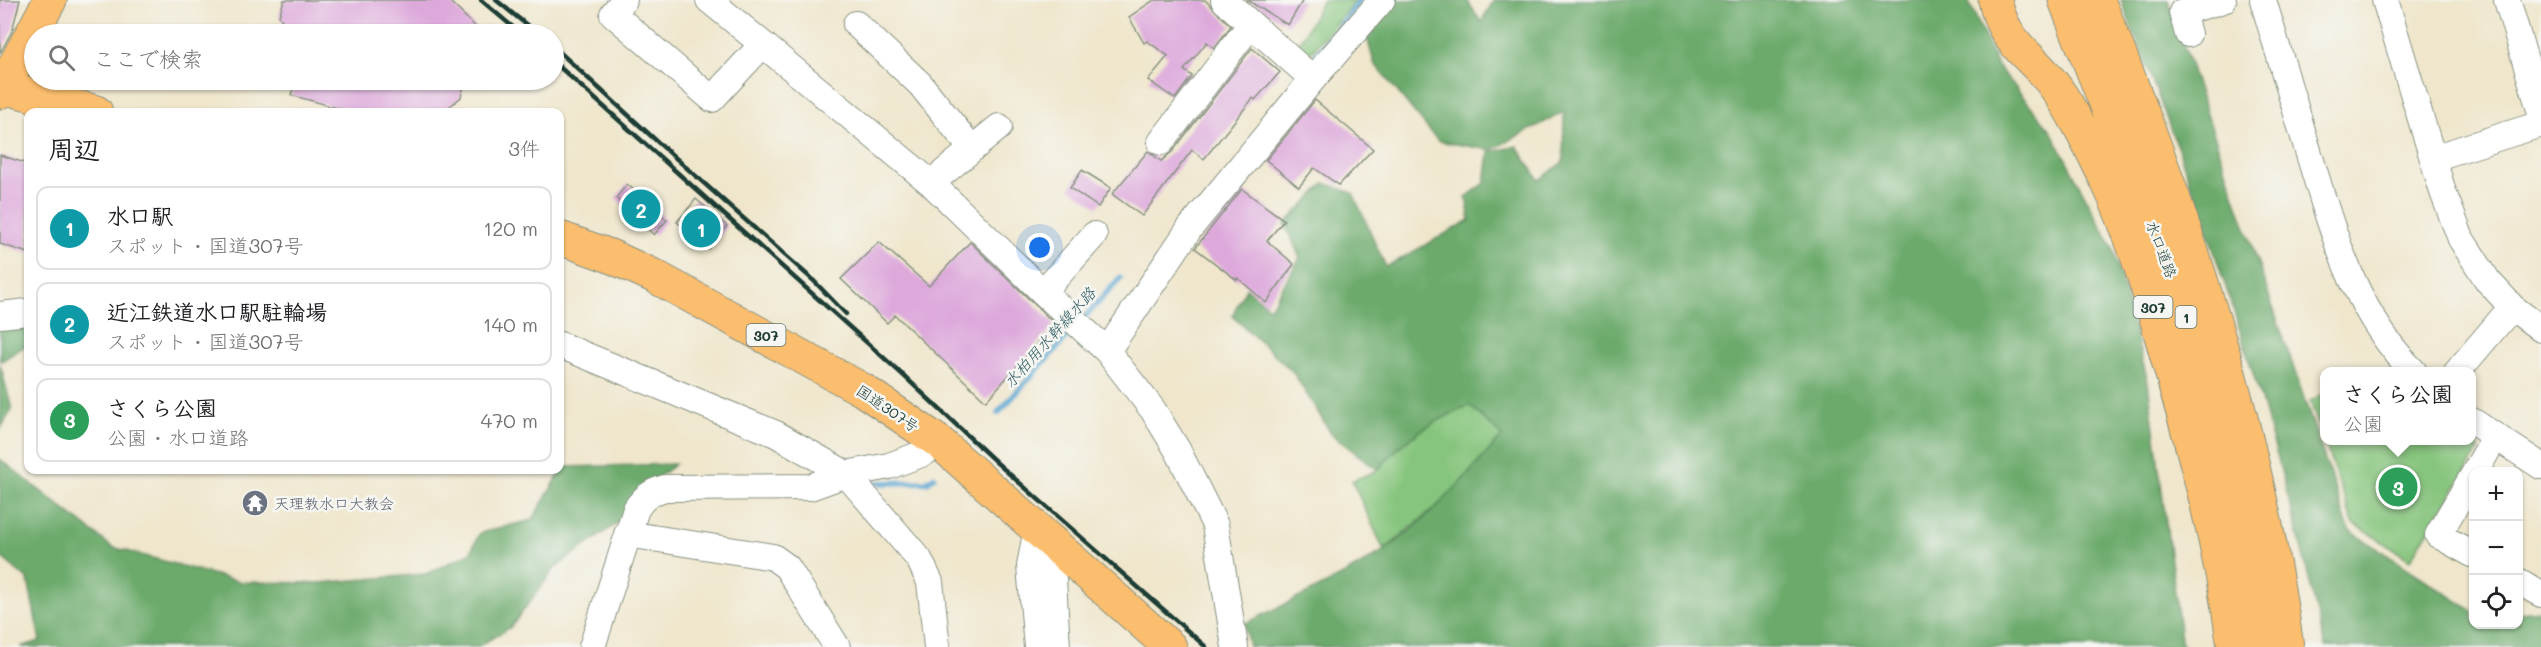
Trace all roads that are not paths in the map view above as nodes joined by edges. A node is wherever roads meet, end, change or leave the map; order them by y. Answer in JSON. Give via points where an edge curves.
{"nodes":[{"id":1,"x":50,"y":0,"type":"edge"},
{"id":2,"x":624,"y":0,"type":"edge"},
{"id":3,"x":709,"y":0,"type":"edge"},
{"id":4,"x":1224,"y":0,"type":"edge"},
{"id":5,"x":1382,"y":0,"type":"edge"},
{"id":6,"x":1995,"y":0,"type":"edge"},
{"id":7,"x":2065,"y":0,"type":"edge"},
{"id":8,"x":2098,"y":0,"type":"edge"},
{"id":9,"x":2223,"y":0,"type":"edge"},
{"id":10,"x":2263,"y":0,"type":"edge"},
{"id":11,"x":2385,"y":0,"type":"edge"},
{"id":12,"x":2507,"y":0,"type":"edge"},
{"id":13,"x":2183,"y":16,"type":"edge"},
{"id":14,"x":37,"y":24,"type":"edge"},
{"id":15,"x":856,"y":24,"type":"dead end"},
{"id":16,"x":1251,"y":24,"type":"junction"},
{"id":17,"x":762,"y":45,"type":"junction"},
{"id":18,"x":24,"y":47,"type":"edge"},
{"id":19,"x":1313,"y":79,"type":"junction"},
{"id":20,"x":1,"y":88,"type":"edge"},
{"id":21,"x":80,"y":108,"type":"edge"},
{"id":22,"x":2541,"y":112,"type":"edge"},
{"id":23,"x":2541,"y":124,"type":"edge"},
{"id":24,"x":999,"y":127,"type":"dead end"},
{"id":25,"x":1161,"y":142,"type":"dead end"},
{"id":26,"x":972,"y":149,"type":"junction"},
{"id":27,"x":2433,"y":158,"type":"junction"},
{"id":28,"x":931,"y":183,"type":"junction"},
{"id":29,"x":1094,"y":235,"type":"dead end"},
{"id":30,"x":564,"y":239,"type":"edge"},
{"id":31,"x":1043,"y":292,"type":"junction"},
{"id":32,"x":2511,"y":307,"type":"junction"},
{"id":33,"x":24,"y":312,"type":"edge"},
{"id":34,"x":0,"y":315,"type":"edge"},
{"id":35,"x":2541,"y":329,"type":"edge"},
{"id":36,"x":564,"y":347,"type":"edge"},
{"id":37,"x":1107,"y":351,"type":"junction"},
{"id":38,"x":2410,"y":367,"type":"edge"},
{"id":39,"x":2461,"y":367,"type":"edge"},
{"id":40,"x":2476,"y":424,"type":"edge"},
{"id":41,"x":2495,"y":437,"type":"junction"},
{"id":42,"x":939,"y":442,"type":"junction"},
{"id":43,"x":2253,"y":465,"type":"junction"},
{"id":44,"x":2541,"y":466,"type":"edge"},
{"id":45,"x":2478,"y":467,"type":"edge"},
{"id":46,"x":846,"y":474,"type":"junction"},
{"id":47,"x":2469,"y":482,"type":"edge"},
{"id":48,"x":1037,"y":528,"type":"junction"},
{"id":49,"x":627,"y":534,"type":"junction"},
{"id":50,"x":2469,"y":552,"type":"edge"},
{"id":51,"x":2523,"y":584,"type":"edge"},
{"id":52,"x":2541,"y":594,"type":"edge"},
{"id":53,"x":592,"y":647,"type":"edge"},
{"id":54,"x":837,"y":647,"type":"edge"},
{"id":55,"x":937,"y":647,"type":"edge"},
{"id":56,"x":1037,"y":647,"type":"edge"},
{"id":57,"x":1058,"y":647,"type":"edge"},
{"id":58,"x":1170,"y":647,"type":"edge"},
{"id":59,"x":1235,"y":647,"type":"edge"},
{"id":60,"x":2234,"y":647,"type":"edge"},
{"id":61,"x":2261,"y":647,"type":"edge"},
{"id":62,"x":2287,"y":647,"type":"edge"},
{"id":63,"x":2308,"y":647,"type":"edge"}],
"edges":[{"from":1,"to":14,"type":"main road"},
{"from":2,"to":17,"type":"street","via":[[613,14],[712,99]]},
{"from":3,"to":17,"type":"street"},
{"from":4,"to":16,"type":"street"},
{"from":5,"to":19,"type":"street"},
{"from":6,"to":60,"type":"main road","number":"307","via":[[2007,36],[2055,86],[2084,133],[2133,248],[2195,453],[2216,540]]},
{"from":7,"to":61,"type":"main road","name":"水口道路","number":"1","via":[[2173,278],[2201,363],[2234,500]]},
{"from":8,"to":43,"type":"main road","name":"水口道路","number":"1","via":[[2206,294]]},
{"from":9,"to":13,"type":"street"},
{"from":10,"to":38,"type":"street","via":[[2349,274],[2366,309]]},
{"from":11,"to":27,"type":"street"},
{"from":12,"to":22,"type":"street"},
{"from":15,"to":26,"type":"street","via":[[920,84]]},
{"from":16,"to":19,"type":"street"},
{"from":16,"to":25,"type":"street"},
{"from":17,"to":28,"type":"street"},
{"from":18,"to":20,"type":"main road"},
{"from":19,"to":37,"type":"street","via":[[1190,228]]},
{"from":20,"to":21,"type":"main road"},
{"from":23,"to":27,"type":"street"},
{"from":24,"to":26,"type":"street"},
{"from":26,"to":28,"type":"street"},
{"from":27,"to":32,"type":"street","via":[[2461,239],[2488,281]]},
{"from":28,"to":31,"type":"street"},
{"from":29,"to":31,"type":"street"},
{"from":30,"to":42,"type":"main road","name":"国道307号","number":"307","via":[[654,276],[779,342],[863,390]]},
{"from":31,"to":37,"type":"street"},
{"from":32,"to":35,"type":"street"},
{"from":32,"to":39,"type":"street"},
{"from":33,"to":34,"type":"street"},
{"from":36,"to":46,"type":"street","via":[[776,434]]},
{"from":37,"to":59,"type":"street","via":[[1153,410],[1215,525]]},
{"from":40,"to":41,"type":"street"},
{"from":41,"to":44,"type":"street"},
{"from":41,"to":45,"type":"street"},
{"from":42,"to":46,"type":"street","via":[[924,453],[889,466]]},
{"from":42,"to":48,"type":"main road","name":"国道307号","number":"307"},
{"from":43,"to":62,"type":"main road","name":"水口道路","number":"1"},
{"from":43,"to":63,"type":"main road","via":[[2271,497]]},
{"from":46,"to":49,"type":"street","via":[[810,487],[665,488],[643,498]]},
{"from":46,"to":55,"type":"street","via":[[919,559],[930,582]]},
{"from":47,"to":50,"type":"street","via":[[2438,535]]},
{"from":48,"to":56,"type":"street","via":[[1030,566]]},
{"from":48,"to":57,"type":"street","via":[[1052,563]]},
{"from":48,"to":58,"type":"main road","name":"国道307号","number":"307"},
{"from":49,"to":53,"type":"street"},
{"from":49,"to":54,"type":"street","via":[[773,557],[787,567]]},
{"from":51,"to":52,"type":"street"}]}
